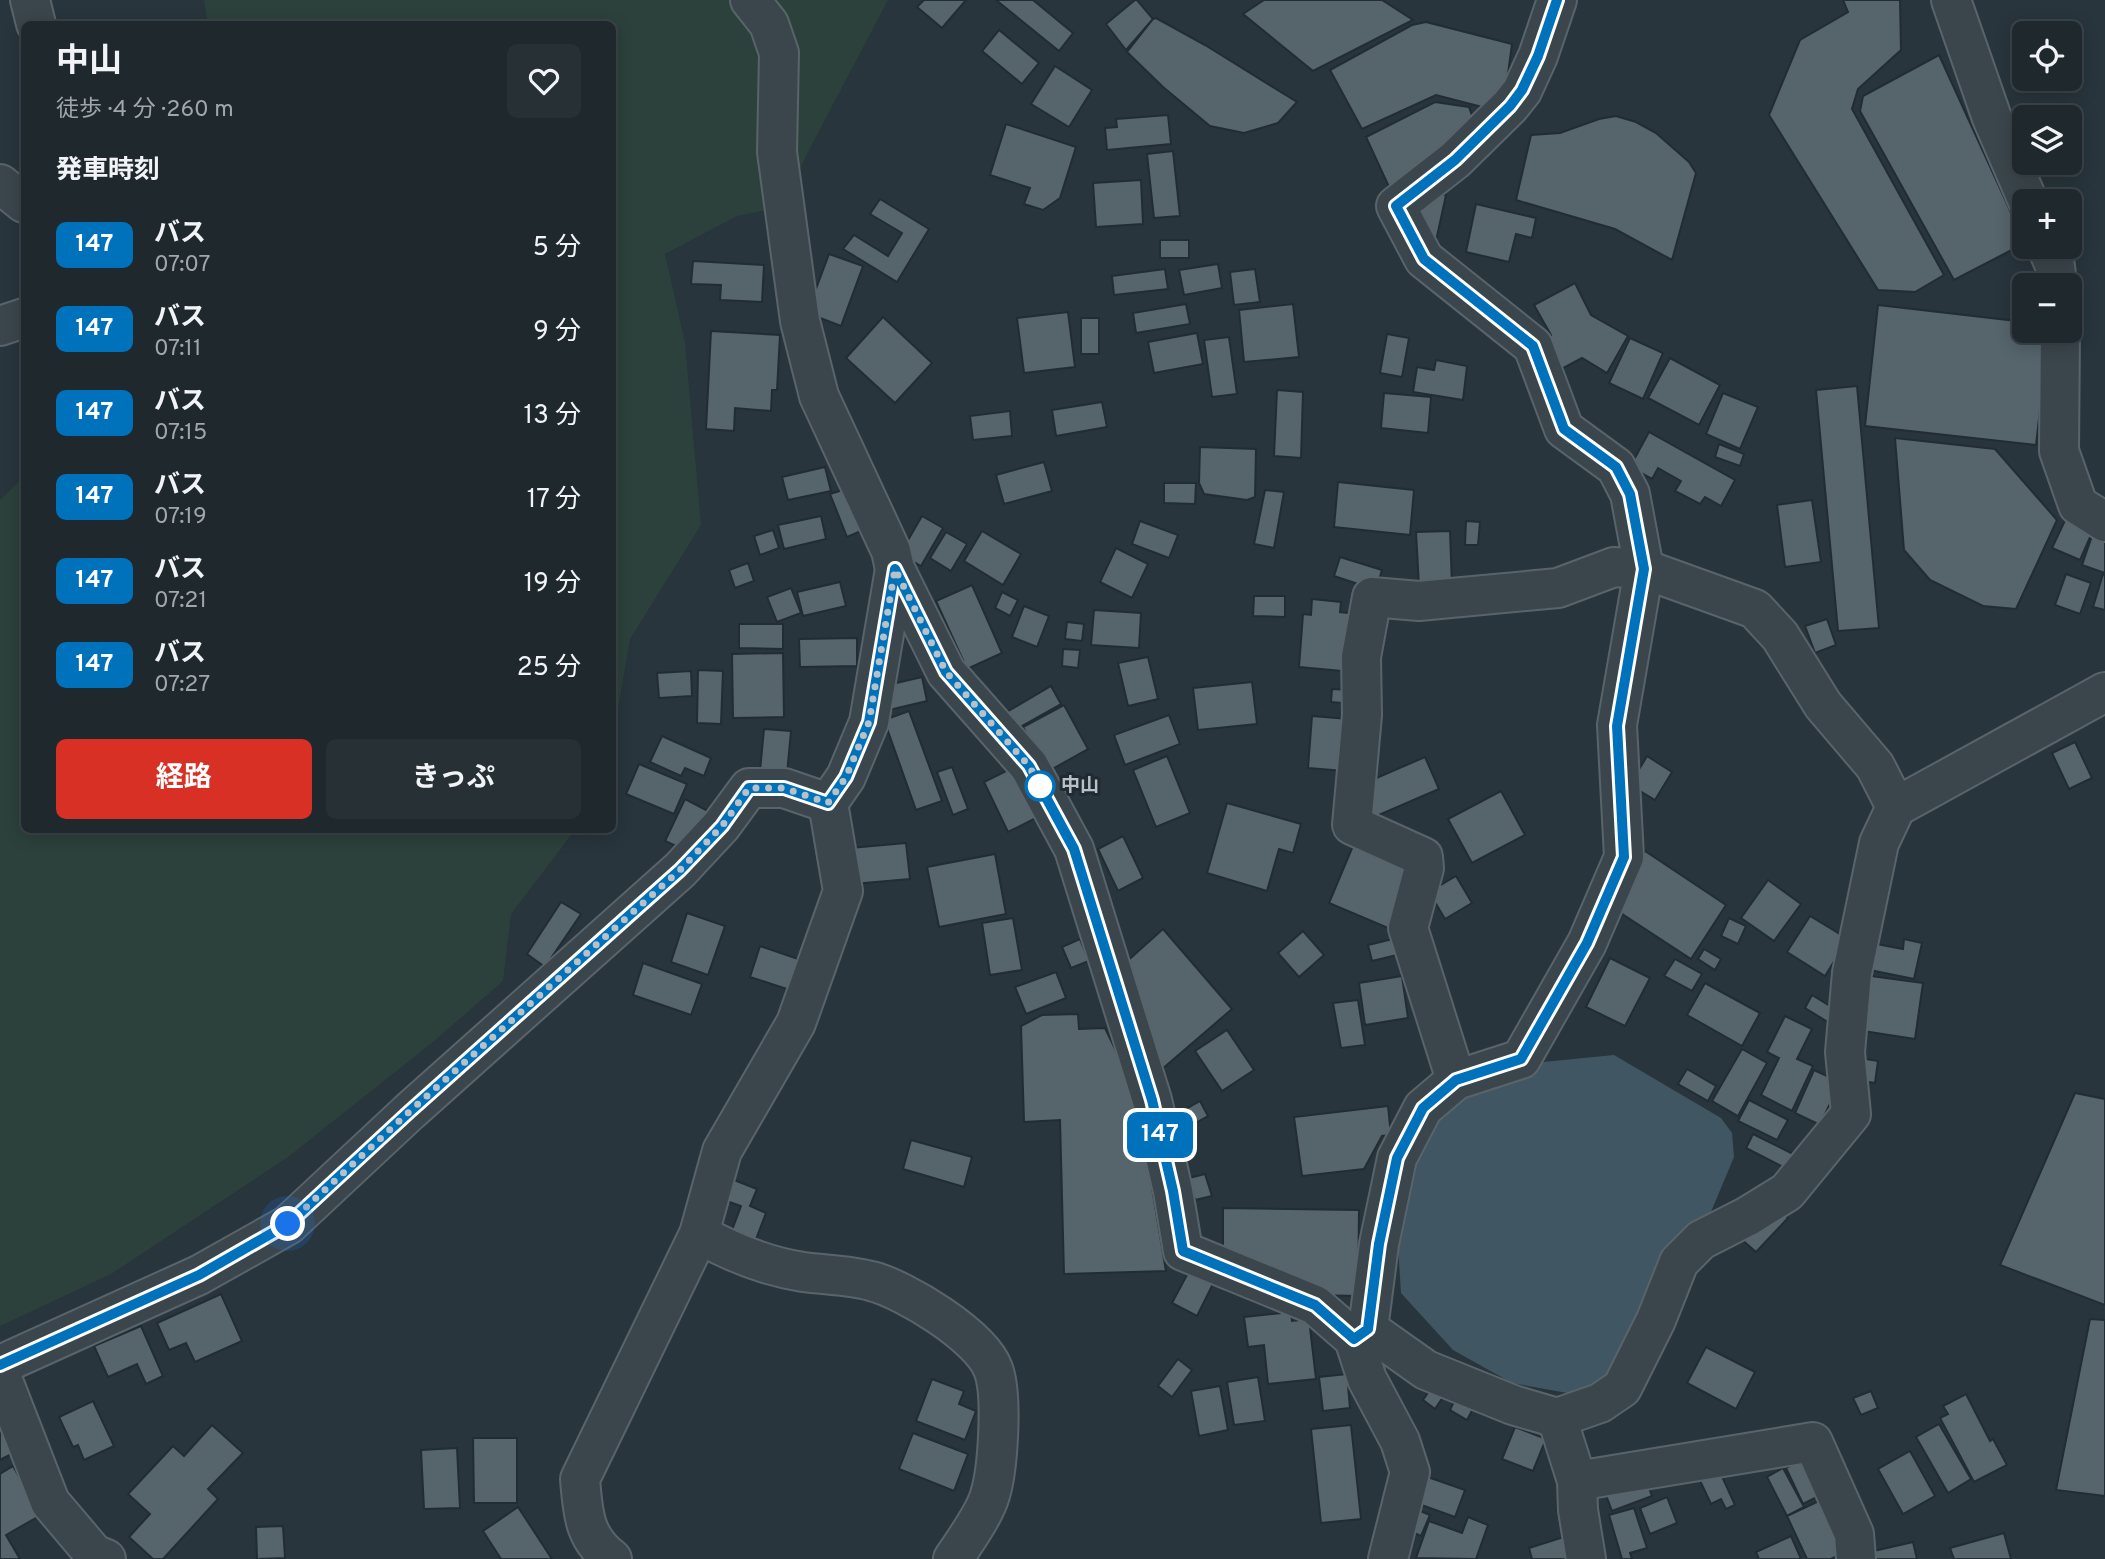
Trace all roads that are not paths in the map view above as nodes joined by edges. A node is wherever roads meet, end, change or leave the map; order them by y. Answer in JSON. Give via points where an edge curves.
{"nodes":[{"id":1,"x":30,"y":0,"type":"edge"},
{"id":2,"x":750,"y":0,"type":"edge"},
{"id":3,"x":1557,"y":0,"type":"edge"},
{"id":4,"x":1951,"y":0,"type":"edge"},
{"id":5,"x":35,"y":21,"type":"edge"},
{"id":6,"x":0,"y":184,"type":"edge"},
{"id":7,"x":2023,"y":189,"type":"edge"},
{"id":8,"x":21,"y":201,"type":"edge"},
{"id":9,"x":21,"y":319,"type":"edge"},
{"id":10,"x":0,"y":326,"type":"edge"},
{"id":11,"x":2060,"y":343,"type":"edge"},
{"id":12,"x":2105,"y":522,"type":"edge"},
{"id":13,"x":895,"y":569,"type":"junction"},
{"id":14,"x":1644,"y":569,"type":"junction"},
{"id":15,"x":2105,"y":692,"type":"edge"},
{"id":16,"x":828,"y":803,"type":"junction"},
{"id":17,"x":1896,"y":807,"type":"junction"},
{"id":18,"x":1456,"y":1080,"type":"junction"},
{"id":19,"x":699,"y":1234,"type":"junction"},
{"id":20,"x":1361,"y":1334,"type":"junction"},
{"id":21,"x":0,"y":1365,"type":"edge"},
{"id":22,"x":0,"y":1373,"type":"edge"},
{"id":23,"x":1557,"y":1418,"type":"junction"},
{"id":24,"x":1577,"y":1481,"type":"junction"},
{"id":25,"x":106,"y":1559,"type":"edge"},
{"id":26,"x":612,"y":1559,"type":"edge"},
{"id":27,"x":953,"y":1559,"type":"edge"},
{"id":28,"x":1388,"y":1559,"type":"edge"},
{"id":29,"x":1586,"y":1559,"type":"edge"},
{"id":30,"x":1856,"y":1559,"type":"edge"}],
"edges":[{"from":1,"to":5,"type":"street"},
{"from":2,"to":13,"type":"street","via":[[769,24],[779,53],[777,152],[800,321],[819,396],[891,551]]},
{"from":3,"to":14,"type":"street","via":[[1538,56],[1510,106],[1455,160],[1396,206],[1424,259],[1533,346],[1564,429],[1616,467],[1630,494]]},
{"from":4,"to":7,"type":"street"},
{"from":6,"to":8,"type":"street"},
{"from":9,"to":10,"type":"street"},
{"from":11,"to":12,"type":"street","via":[[2059,451],[2078,505]]},
{"from":13,"to":16,"type":"street","via":[[869,722],[846,777]]},
{"from":13,"to":20,"type":"street","via":[[946,672],[1029,766],[1074,849],[1152,1100],[1183,1251],[1315,1305]]},
{"from":14,"to":17,"type":"street","via":[[1755,609],[1780,636],[1823,705],[1875,766]]},
{"from":14,"to":18,"type":"street","via":[[1617,726],[1624,857],[1587,943],[1521,1059]]},
{"from":14,"to":18,"type":"street","via":[[1614,568],[1558,588],[1522,592],[1419,601],[1371,597],[1361,657],[1362,715],[1352,825],[1423,857],[1408,928]]},
{"from":15,"to":17,"type":"street"},
{"from":16,"to":19,"type":"street","via":[[843,891],[796,1023],[722,1152]]},
{"from":16,"to":21,"type":"street","via":[[784,788],[749,788],[722,826],[680,870],[288,1224],[199,1275]]},
{"from":17,"to":23,"type":"street","via":[[1879,843],[1852,973],[1845,1052],[1851,1114],[1787,1192],[1701,1240],[1679,1262],[1622,1388],[1600,1403]]},
{"from":18,"to":20,"type":"street","via":[[1423,1108],[1397,1158]]},
{"from":19,"to":26,"type":"street","via":[[580,1479],[583,1521]]},
{"from":19,"to":27,"type":"street","via":[[734,1254],[800,1272],[872,1281],[930,1308],[974,1341],[993,1368],[1000,1405],[995,1461],[990,1496]]},
{"from":20,"to":23,"type":"street","via":[[1426,1370]]},
{"from":20,"to":28,"type":"street","via":[[1367,1378],[1400,1441],[1410,1472]]},
{"from":22,"to":25,"type":"street","via":[[50,1502],[94,1554]]},
{"from":23,"to":24,"type":"street"},
{"from":24,"to":29,"type":"street"},
{"from":24,"to":30,"type":"street","via":[[1813,1442],[1854,1534]]}]}
